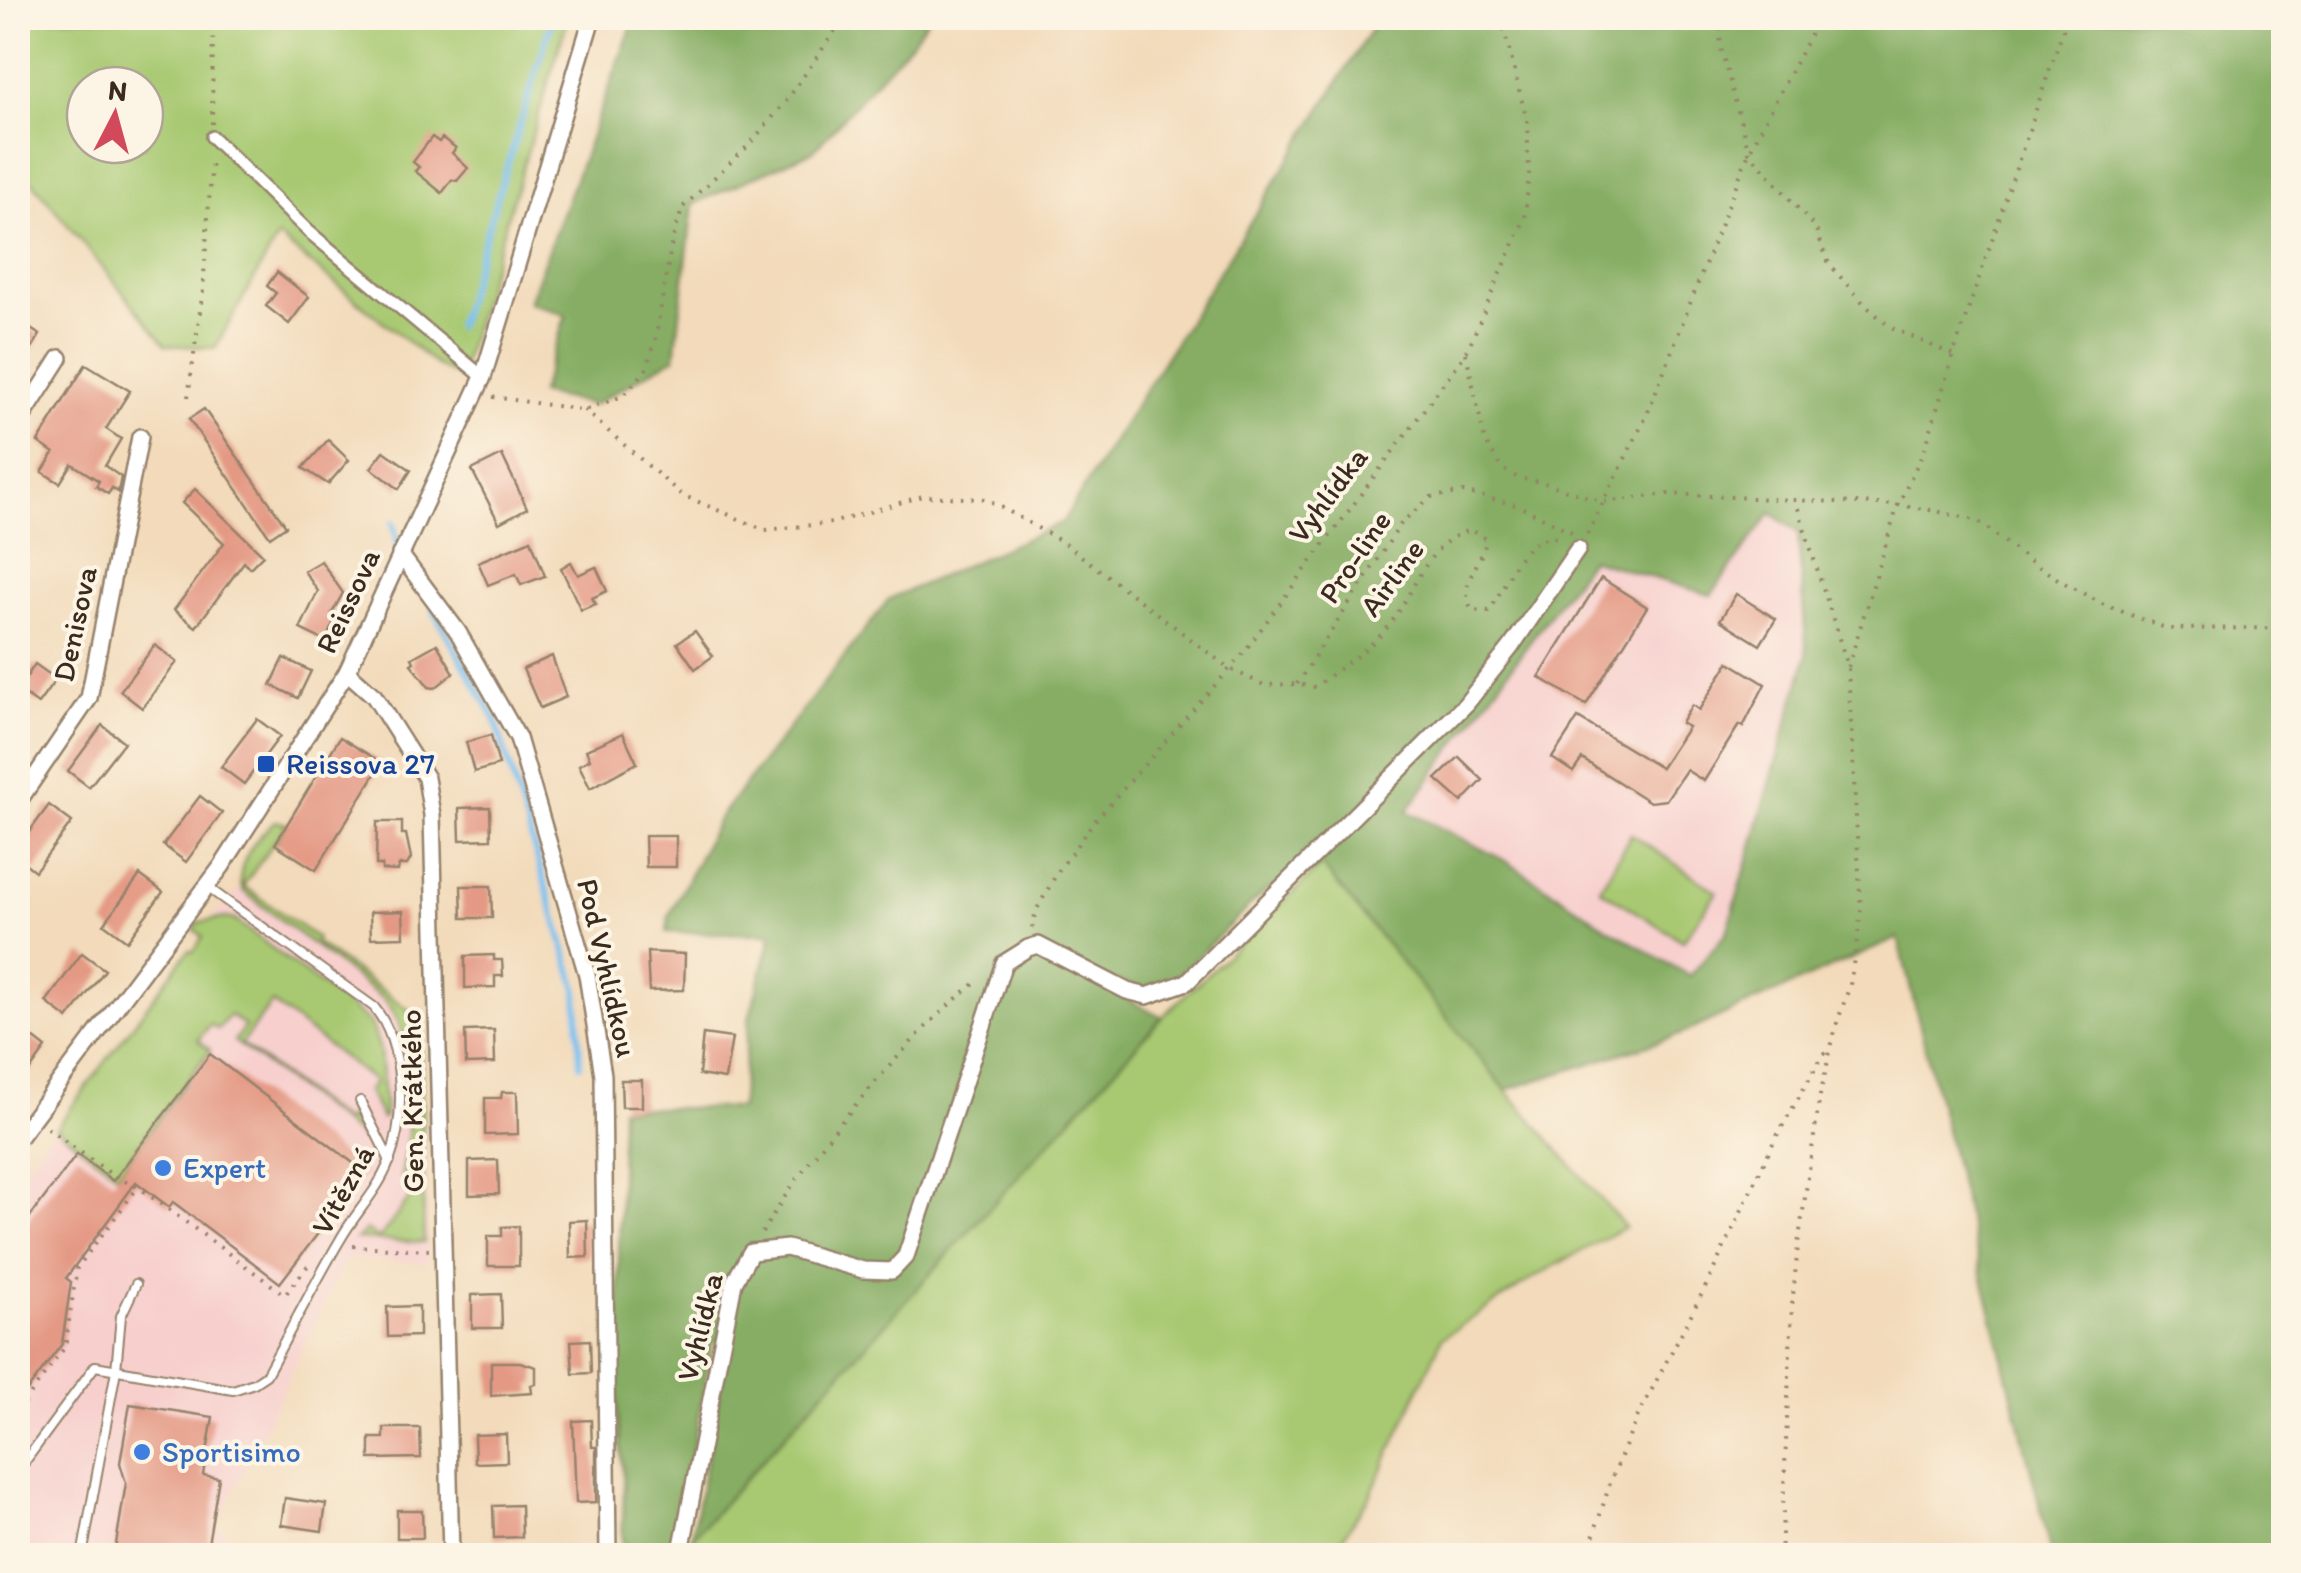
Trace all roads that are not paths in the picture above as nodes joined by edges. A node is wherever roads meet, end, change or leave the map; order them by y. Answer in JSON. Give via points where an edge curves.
{"nodes":[{"id":1,"x":592,"y":18,"type":"edge"},
{"id":2,"x":212,"y":137,"type":"dead end"},
{"id":3,"x":60,"y":358,"type":"dead end"},
{"id":4,"x":483,"y":377,"type":"junction"},
{"id":5,"x":18,"y":424,"type":"edge"},
{"id":6,"x":140,"y":437,"type":"dead end"},
{"id":7,"x":1581,"y":544,"type":"road end"},
{"id":8,"x":400,"y":554,"type":"junction"},
{"id":9,"x":347,"y":672,"type":"junction"},
{"id":10,"x":18,"y":802,"type":"edge"},
{"id":11,"x":206,"y":887,"type":"junction"},
{"id":12,"x":360,"y":1102,"type":"dead end"},
{"id":13,"x":18,"y":1137,"type":"edge"},
{"id":14,"x":390,"y":1161,"type":"junction"},
{"id":15,"x":136,"y":1284,"type":"dead end"},
{"id":16,"x":116,"y":1370,"type":"junction"},
{"id":17,"x":18,"y":1472,"type":"edge"},
{"id":18,"x":257,"y":1550,"type":"dead end"},
{"id":19,"x":82,"y":1556,"type":"edge"},
{"id":20,"x":299,"y":1556,"type":"edge"},
{"id":21,"x":451,"y":1556,"type":"edge"},
{"id":22,"x":608,"y":1556,"type":"edge"},
{"id":23,"x":680,"y":1556,"type":"edge"}],
"edges":[{"from":1,"to":4,"type":"street","name":"Reissova"},
{"from":2,"to":4,"type":"street","via":[[308,230]]},
{"from":3,"to":5,"type":"street"},
{"from":4,"to":8,"type":"street","name":"Reissova"},
{"from":6,"to":10,"type":"street","name":"Denisova","via":[[89,698]]},
{"from":7,"to":23,"type":"street","name":"Vyhlídka","via":[[1466,704],[1187,982],[1147,996],[1126,991],[1038,945],[1004,963],[906,1256],[892,1271],[863,1270],[787,1248],[751,1252],[734,1282]]},
{"from":8,"to":9,"type":"street","name":"Reissova"},
{"from":8,"to":22,"type":"street","name":"Pod Vyhlídkou","via":[[458,632],[518,738],[587,975],[604,1075]]},
{"from":9,"to":11,"type":"street","name":"Reissova"},
{"from":9,"to":21,"type":"street","name":"Gen. Krátkého","via":[[374,696],[426,778],[429,796]]},
{"from":11,"to":13,"type":"street","name":"Reissova"},
{"from":11,"to":14,"type":"lane","name":"Vítězná","via":[[384,1019],[399,1113]]},
{"from":12,"to":14,"type":"lane"},
{"from":14,"to":16,"type":"lane","name":"Vítězná","via":[[266,1375],[232,1390]]},
{"from":15,"to":16,"type":"lane","via":[[121,1316]]},
{"from":16,"to":17,"type":"lane","via":[[95,1366]]},
{"from":16,"to":19,"type":"lane"},
{"from":18,"to":20,"type":"street"}]}
